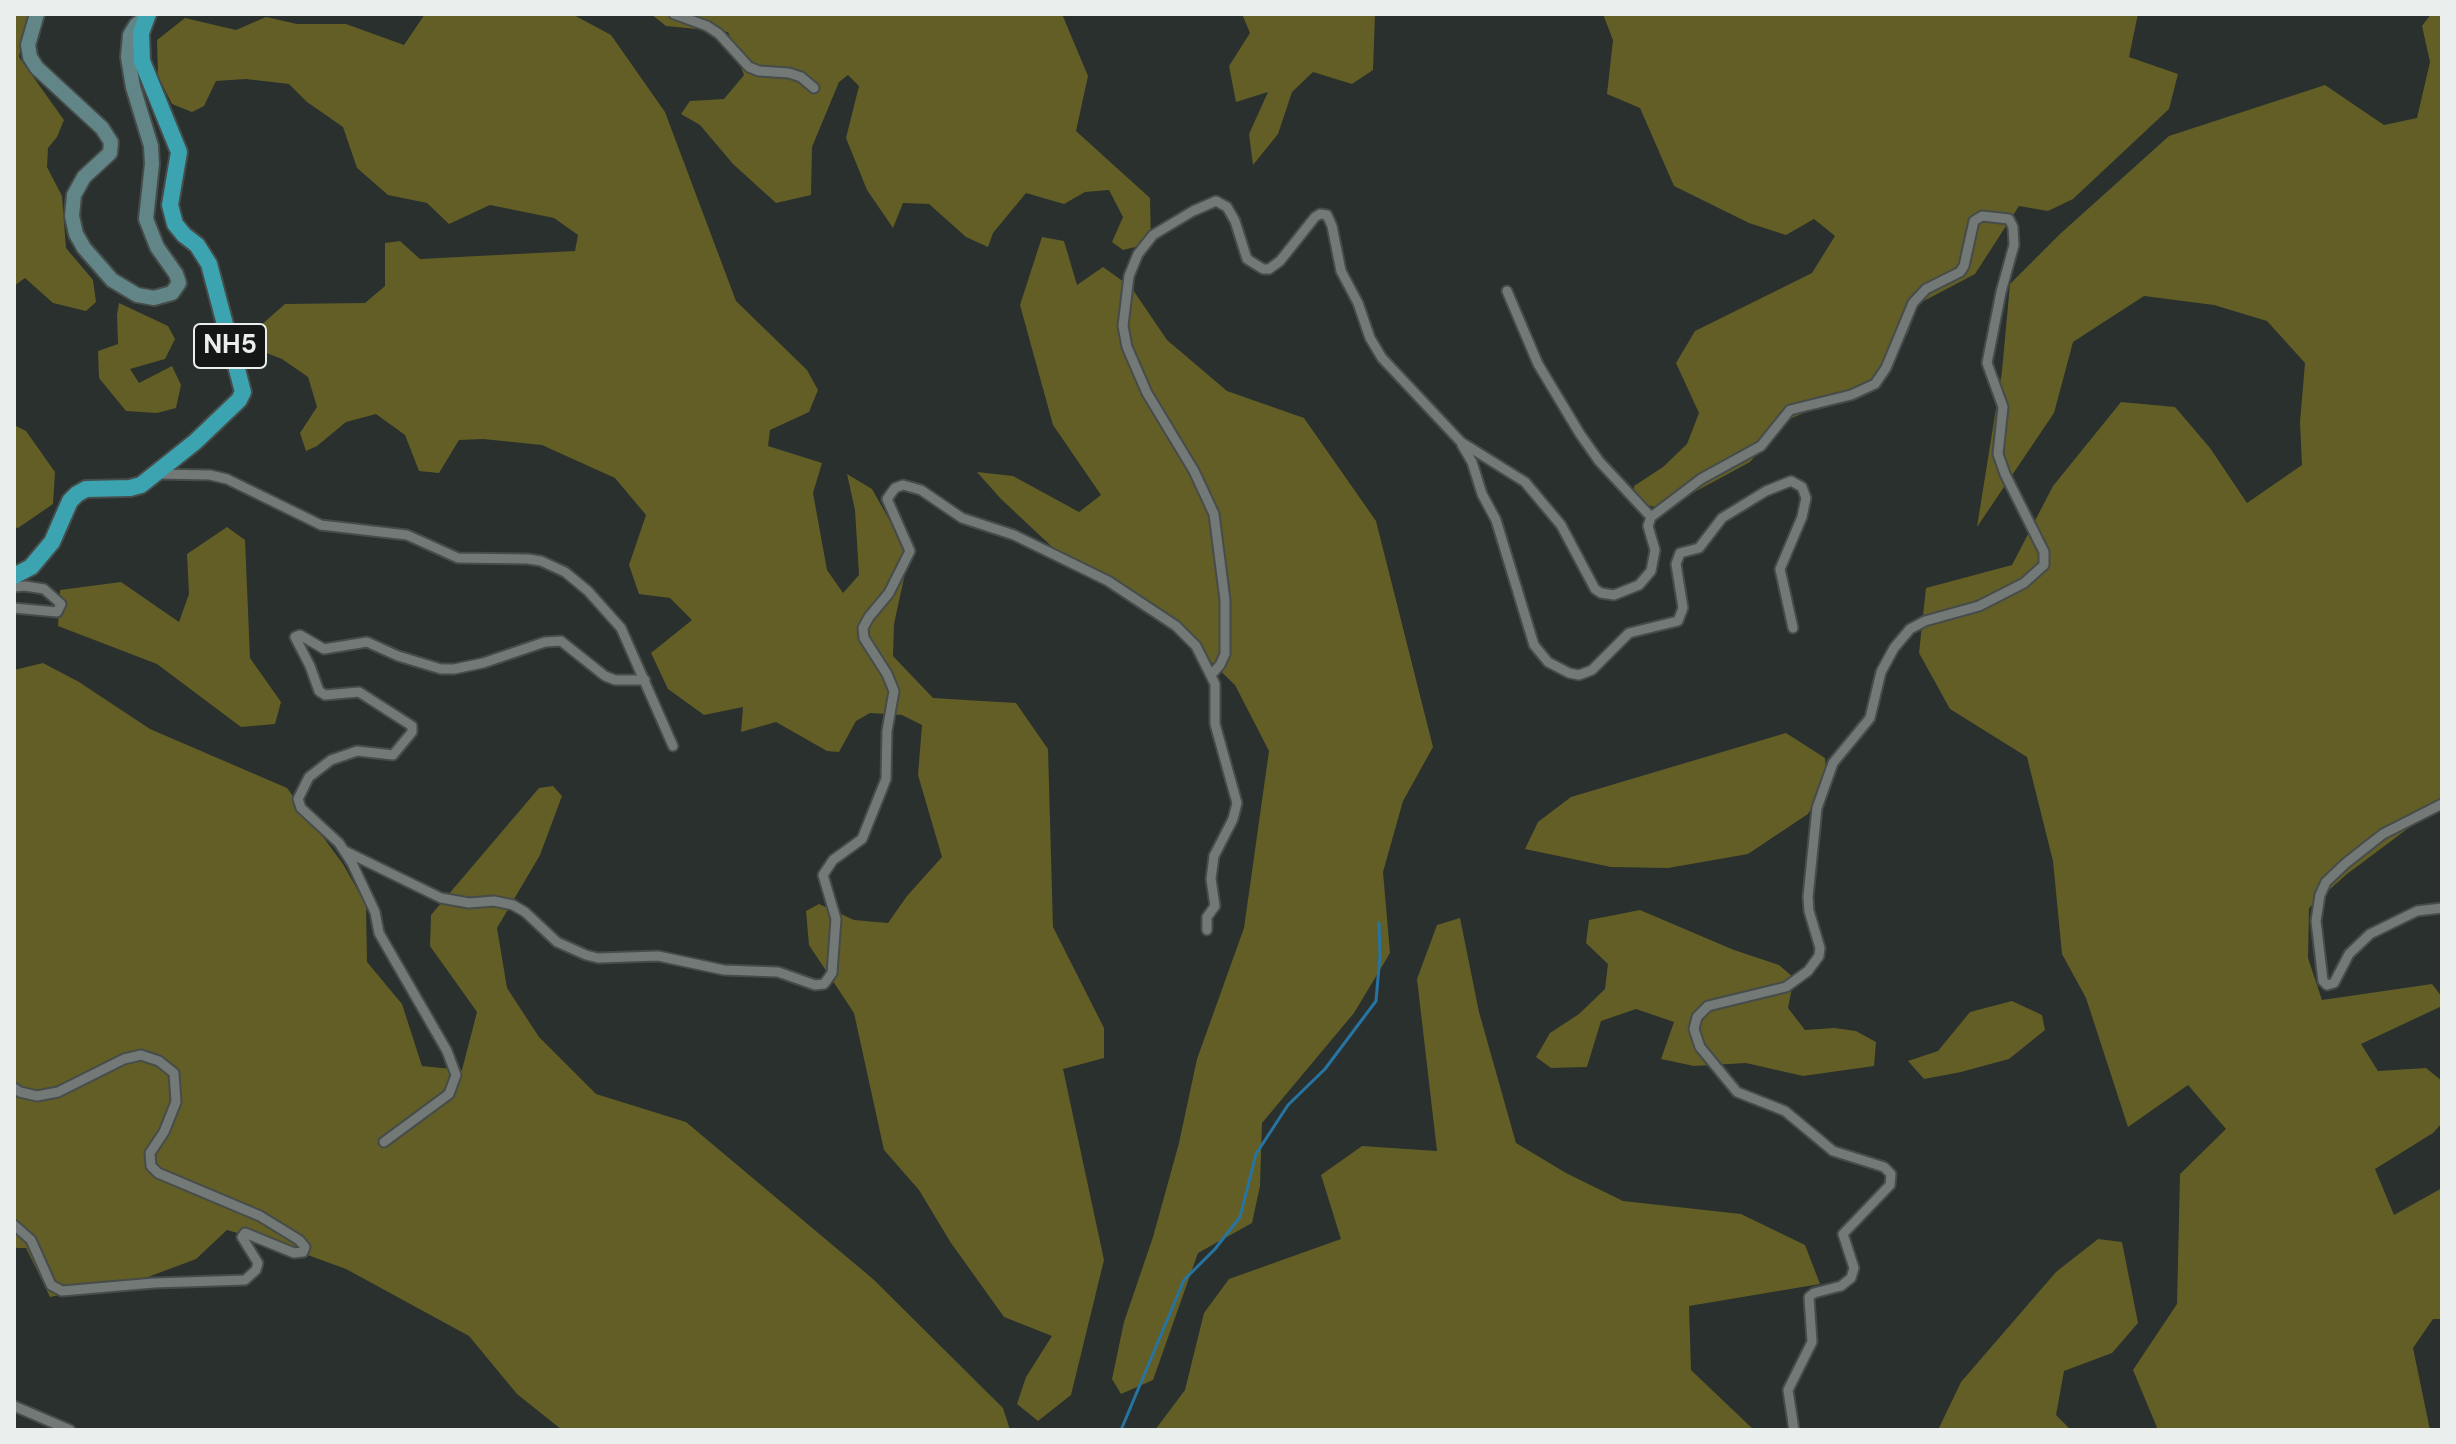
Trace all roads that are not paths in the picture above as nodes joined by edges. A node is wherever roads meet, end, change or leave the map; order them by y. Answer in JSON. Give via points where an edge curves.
{"nodes":[{"id":1,"x":37,"y":14,"type":"edge"},
{"id":2,"x":674,"y":14,"type":"edge"},
{"id":3,"x":146,"y":16,"type":"edge"},
{"id":4,"x":814,"y":88,"type":"dead end"},
{"id":5,"x":1507,"y":291,"type":"dead end"},
{"id":6,"x":1461,"y":442,"type":"junction"},
{"id":7,"x":157,"y":474,"type":"junction"},
{"id":8,"x":1651,"y":517,"type":"junction"},
{"id":9,"x":14,"y":576,"type":"edge"},
{"id":10,"x":14,"y":587,"type":"edge"},
{"id":11,"x":14,"y":608,"type":"edge"},
{"id":12,"x":1793,"y":628,"type":"dead end"},
{"id":13,"x":1211,"y":675,"type":"junction"},
{"id":14,"x":645,"y":680,"type":"junction"},
{"id":15,"x":673,"y":746,"type":"dead end"},
{"id":16,"x":2442,"y":804,"type":"edge"},
{"id":17,"x":345,"y":851,"type":"junction"},
{"id":18,"x":2442,"y":908,"type":"edge"},
{"id":19,"x":1207,"y":930,"type":"dead end"},
{"id":20,"x":14,"y":1088,"type":"edge"},
{"id":21,"x":384,"y":1142,"type":"dead end"},
{"id":22,"x":14,"y":1225,"type":"edge"},
{"id":23,"x":14,"y":1406,"type":"edge"},
{"id":24,"x":70,"y":1430,"type":"edge"},
{"id":25,"x":1794,"y":1430,"type":"edge"}],
"edges":[{"from":1,"to":3,"type":"street","via":[[30,57],[111,142],[110,153],[84,177],[74,195],[76,234],[112,280],[154,298],[172,293],[179,283],[146,219],[151,146],[128,57],[130,35]]},
{"from":2,"to":4,"type":"street","via":[[719,34],[749,67],[789,73]]},
{"from":3,"to":7,"type":"highway","number":"NH5","via":[[142,61],[179,152],[170,205],[175,224],[209,264],[243,392]]},
{"from":5,"to":8,"type":"street","via":[[1538,364],[1580,434]]},
{"from":6,"to":8,"type":"street","via":[[1525,482],[1561,525],[1589,581],[1601,593],[1620,594],[1647,577],[1655,550],[1648,526]]},
{"from":6,"to":12,"type":"street","via":[[1496,520],[1534,645],[1548,662],[1579,675],[1592,670],[1629,633],[1678,621],[1683,608],[1676,564],[1680,553],[1699,548],[1731,512],[1791,481],[1802,487],[1806,498],[1780,569]]},
{"from":6,"to":13,"type":"street","via":[[1373,344],[1337,262],[1327,215],[1315,217],[1269,269],[1247,259],[1235,221],[1221,202],[1209,202],[1153,235],[1129,276],[1123,326],[1147,393],[1214,514],[1225,600],[1225,654]]},
{"from":7,"to":9,"type":"highway","number":"NH5","via":[[130,488],[77,494],[52,542],[31,567]]},
{"from":7,"to":14,"type":"street","via":[[227,479],[321,525],[407,535],[458,558],[528,559],[551,565],[577,581],[612,616]]},
{"from":8,"to":25,"type":"street","via":[[1701,479],[1761,446],[1790,410],[1875,384],[1913,303],[1926,289],[1960,272],[1968,259],[1972,225],[1982,216],[2009,219],[2014,245],[1987,363],[2003,407],[2000,460],[2044,552],[2044,565],[2024,583],[1979,606],[1917,625],[1894,648],[1881,672],[1870,718],[1833,763],[1817,808],[1808,897],[1819,956],[1786,987],[1708,1006],[1694,1029],[1700,1047],[1737,1092],[1785,1111],[1833,1151],[1891,1174],[1890,1185],[1843,1234],[1854,1268],[1851,1278],[1809,1297],[1812,1342],[1788,1390]]},
{"from":10,"to":11,"type":"street","via":[[44,589],[61,604],[57,612]]},
{"from":13,"to":17,"type":"street","via":[[1189,637],[1125,591],[1014,535],[962,518],[921,490],[903,485],[887,499],[910,551],[863,628],[894,691],[886,779],[862,839],[833,860],[823,875],[836,919],[832,973],[824,984],[778,972],[724,970],[658,956],[586,955],[557,942],[513,905],[441,898]]},
{"from":13,"to":19,"type":"street","via":[[1215,724],[1237,803],[1214,856],[1215,906],[1207,917]]},
{"from":14,"to":15,"type":"street"},
{"from":14,"to":17,"type":"street","via":[[605,676],[561,641],[454,669],[412,661],[367,642],[324,649],[296,635],[319,691],[359,692],[412,726],[393,755],[348,753],[321,767],[301,789],[301,808]]},
{"from":16,"to":18,"type":"street","via":[[2383,834],[2326,882],[2316,921],[2323,981],[2334,983],[2349,954],[2370,934],[2417,911]]},
{"from":17,"to":21,"type":"street","via":[[375,912],[379,933],[456,1075],[449,1094]]},
{"from":20,"to":22,"type":"street","via":[[37,1096],[58,1092],[124,1059],[141,1055],[159,1061],[174,1073],[176,1102],[150,1153],[151,1166],[260,1216],[305,1247],[294,1253],[245,1233],[242,1237],[258,1263],[245,1280],[62,1291],[51,1285],[31,1240]]},
{"from":23,"to":24,"type":"street"}]}
